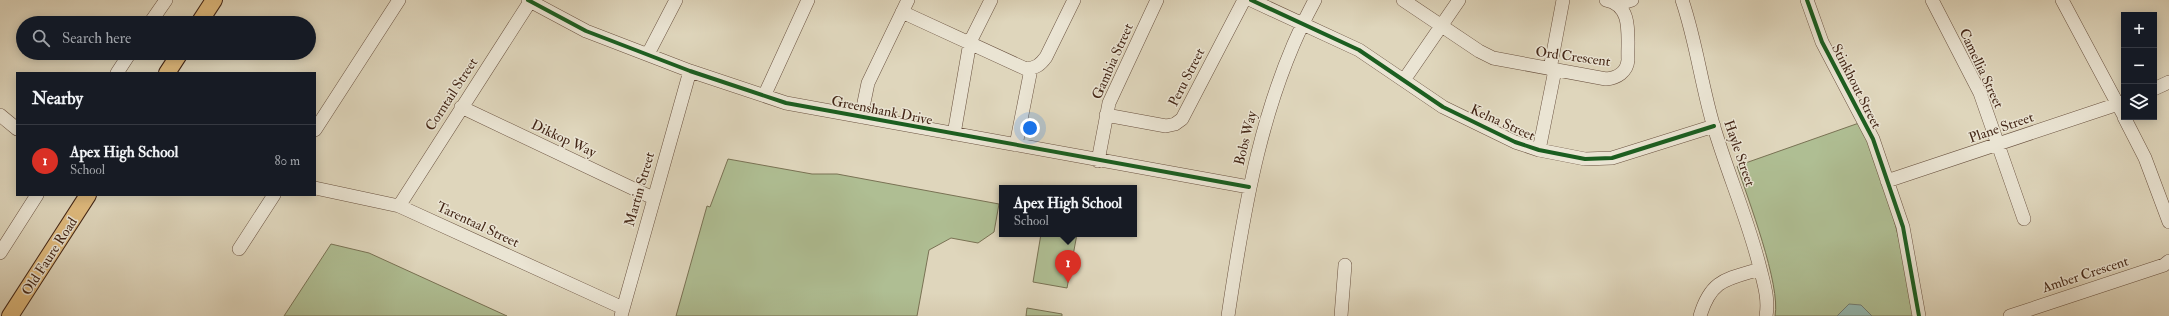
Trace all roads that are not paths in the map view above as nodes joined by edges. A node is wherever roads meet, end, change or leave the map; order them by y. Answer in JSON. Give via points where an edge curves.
{"nodes":[{"id":1,"x":166,"y":0,"type":"edge"},
{"id":2,"x":214,"y":0,"type":"edge"},
{"id":3,"x":398,"y":0,"type":"edge"},
{"id":4,"x":530,"y":0,"type":"edge"},
{"id":5,"x":676,"y":0,"type":"edge"},
{"id":6,"x":808,"y":0,"type":"edge"},
{"id":7,"x":991,"y":0,"type":"edge"},
{"id":8,"x":1074,"y":0,"type":"edge"},
{"id":9,"x":1157,"y":0,"type":"edge"},
{"id":10,"x":1244,"y":0,"type":"edge"},
{"id":11,"x":1251,"y":0,"type":"edge"},
{"id":12,"x":1315,"y":0,"type":"edge"},
{"id":13,"x":1403,"y":0,"type":"edge"},
{"id":14,"x":1459,"y":0,"type":"edge"},
{"id":15,"x":1563,"y":0,"type":"edge"},
{"id":16,"x":1606,"y":0,"type":"edge"},
{"id":17,"x":1632,"y":0,"type":"edge"},
{"id":18,"x":1682,"y":0,"type":"edge"},
{"id":19,"x":1807,"y":0,"type":"edge"},
{"id":20,"x":1932,"y":0,"type":"edge"},
{"id":21,"x":2062,"y":0,"type":"edge"},
{"id":22,"x":1619,"y":4,"type":"junction"},
{"id":23,"x":905,"y":6,"type":"edge"},
{"id":24,"x":155,"y":16,"type":"edge"},
{"id":25,"x":204,"y":16,"type":"edge"},
{"id":26,"x":1304,"y":23,"type":"junction"},
{"id":27,"x":1441,"y":26,"type":"junction"},
{"id":28,"x":970,"y":42,"type":"junction"},
{"id":29,"x":648,"y":54,"type":"junction"},
{"id":30,"x":125,"y":60,"type":"edge"},
{"id":31,"x":175,"y":60,"type":"edge"},
{"id":32,"x":1031,"y":69,"type":"junction"},
{"id":33,"x":1553,"y":70,"type":"junction"},
{"id":34,"x":690,"y":71,"type":"junction"},
{"id":35,"x":118,"y":72,"type":"edge"},
{"id":36,"x":168,"y":72,"type":"edge"},
{"id":37,"x":1404,"y":80,"type":"junction"},
{"id":38,"x":2169,"y":82,"type":"edge"},
{"id":39,"x":2157,"y":88,"type":"edge"},
{"id":40,"x":765,"y":94,"type":"junction"},
{"id":41,"x":2121,"y":103,"type":"edge"},
{"id":42,"x":462,"y":108,"type":"junction"},
{"id":43,"x":0,"y":115,"type":"edge"},
{"id":44,"x":1106,"y":115,"type":"junction"},
{"id":45,"x":861,"y":117,"type":"junction"},
{"id":46,"x":2126,"y":120,"type":"edge"},
{"id":47,"x":1714,"y":126,"type":"junction"},
{"id":48,"x":16,"y":128,"type":"edge"},
{"id":49,"x":316,"y":128,"type":"edge"},
{"id":50,"x":954,"y":134,"type":"junction"},
{"id":51,"x":1997,"y":145,"type":"junction"},
{"id":52,"x":1016,"y":146,"type":"junction"},
{"id":53,"x":1539,"y":150,"type":"junction"},
{"id":54,"x":1098,"y":161,"type":"junction"},
{"id":55,"x":1888,"y":181,"type":"junction"},
{"id":56,"x":1249,"y":187,"type":"junction"},
{"id":57,"x":316,"y":188,"type":"edge"},
{"id":58,"x":36,"y":196,"type":"edge"},
{"id":59,"x":87,"y":196,"type":"edge"},
{"id":60,"x":273,"y":196,"type":"edge"},
{"id":61,"x":653,"y":198,"type":"junction"},
{"id":62,"x":399,"y":206,"type":"junction"},
{"id":63,"x":2024,"y":219,"type":"dead end"},
{"id":64,"x":2169,"y":222,"type":"edge"},
{"id":65,"x":239,"y":249,"type":"dead end"},
{"id":66,"x":0,"y":253,"type":"edge"},
{"id":67,"x":2169,"y":261,"type":"edge"},
{"id":68,"x":1345,"y":265,"type":"dead end"},
{"id":69,"x":1760,"y":269,"type":"junction"},
{"id":70,"x":622,"y":312,"type":"edge"},
{"id":71,"x":10,"y":316,"type":"edge"},
{"id":72,"x":1228,"y":316,"type":"edge"},
{"id":73,"x":1341,"y":316,"type":"edge"},
{"id":74,"x":1700,"y":316,"type":"edge"},
{"id":75,"x":1766,"y":316,"type":"edge"},
{"id":76,"x":1919,"y":316,"type":"edge"},
{"id":77,"x":2010,"y":316,"type":"edge"}],
"edges":[{"from":1,"to":24,"type":"street"},
{"from":2,"to":25,"type":"main road"},
{"from":3,"to":49,"type":"street"},
{"from":4,"to":29,"type":"street","name":"Greenshank Drive","via":[[586,31]]},
{"from":4,"to":42,"type":"street","name":"Corntail Street"},
{"from":5,"to":29,"type":"street"},
{"from":6,"to":40,"type":"street"},
{"from":7,"to":28,"type":"street"},
{"from":8,"to":32,"type":"street","via":[[1046,57],[1041,64]]},
{"from":9,"to":44,"type":"street","name":"Gambia Street","via":[[1114,91]]},
{"from":10,"to":44,"type":"street","name":"Peru Street","via":[[1182,119],[1166,126]]},
{"from":11,"to":26,"type":"street","name":"Kelna Street"},
{"from":12,"to":26,"type":"street","name":"Bobs Way"},
{"from":13,"to":27,"type":"street","name":"Ord Crescent"},
{"from":14,"to":27,"type":"street"},
{"from":15,"to":33,"type":"street"},
{"from":16,"to":22,"type":"street"},
{"from":17,"to":22,"type":"street"},
{"from":18,"to":47,"type":"street","name":"Hayle Street","via":[[1693,33]]},
{"from":19,"to":55,"type":"street","name":"Stinkhout Street","via":[[1822,42],[1873,139]]},
{"from":20,"to":51,"type":"street","name":"Camellia Street","via":[[1980,93]]},
{"from":21,"to":41,"type":"street"},
{"from":22,"to":33,"type":"street","name":"Ord Crescent","via":[[1626,16],[1628,60],[1624,71],[1617,77],[1606,79]]},
{"from":23,"to":28,"type":"street"},
{"from":23,"to":45,"type":"street","via":[[868,84]]},
{"from":26,"to":37,"type":"street","name":"Kelna Street","via":[[1359,50]]},
{"from":26,"to":56,"type":"street","name":"Bobs Way","via":[[1271,102]]},
{"from":27,"to":33,"type":"street","name":"Ord Crescent","via":[[1493,58]]},
{"from":27,"to":37,"type":"street"},
{"from":28,"to":32,"type":"street","via":[[1018,67]]},
{"from":28,"to":50,"type":"street"},
{"from":29,"to":34,"type":"street","name":"Greenshank Drive"},
{"from":30,"to":35,"type":"street"},
{"from":31,"to":36,"type":"main road"},
{"from":32,"to":52,"type":"street"},
{"from":33,"to":53,"type":"street"},
{"from":34,"to":40,"type":"street","name":"Greenshank Drive"},
{"from":34,"to":61,"type":"street","name":"Martin Street"},
{"from":37,"to":53,"type":"street","name":"Kelna Street","via":[[1443,106],[1515,142]]},
{"from":38,"to":39,"type":"street"},
{"from":40,"to":45,"type":"street","name":"Greenshank Drive","via":[[786,103]]},
{"from":41,"to":51,"type":"street","name":"Plane Street"},
{"from":42,"to":61,"type":"street","name":"Dikkop Way"},
{"from":42,"to":62,"type":"street","name":"Corntail Street"},
{"from":43,"to":48,"type":"street"},
{"from":44,"to":54,"type":"street","name":"Gambia Street"},
{"from":45,"to":50,"type":"street","name":"Greenshank Drive"},
{"from":46,"to":64,"type":"street","via":[[2145,158]]},
{"from":47,"to":53,"type":"street","name":"Kelna Street","via":[[1612,158],[1585,159]]},
{"from":47,"to":69,"type":"street","name":"Hayle Street","via":[[1748,224]]},
{"from":50,"to":52,"type":"street","name":"Greenshank Drive"},
{"from":51,"to":55,"type":"street","name":"Plane Street"},
{"from":51,"to":63,"type":"street","name":"Camellia Street"},
{"from":52,"to":54,"type":"street","name":"Greenshank Drive"},
{"from":54,"to":56,"type":"street","name":"Greenshank Drive"},
{"from":55,"to":76,"type":"street","name":"Stinkhout Street","via":[[1902,227]]},
{"from":56,"to":72,"type":"street","name":"Bobs Way"},
{"from":57,"to":62,"type":"street","name":"Tarentaal Street"},
{"from":58,"to":66,"type":"street"},
{"from":59,"to":71,"type":"main road","name":"Old Faure Road"},
{"from":60,"to":65,"type":"street"},
{"from":61,"to":70,"type":"street","name":"Martin Street"},
{"from":62,"to":70,"type":"street","name":"Tarentaal Street"},
{"from":67,"to":77,"type":"street","name":"Amber Crescent","via":[[2164,265]]},
{"from":68,"to":73,"type":"street"},
{"from":69,"to":74,"type":"street","via":[[1726,280],[1714,287],[1706,296]]},
{"from":69,"to":75,"type":"street","name":"Hayle Street","via":[[1767,296]]}]}
